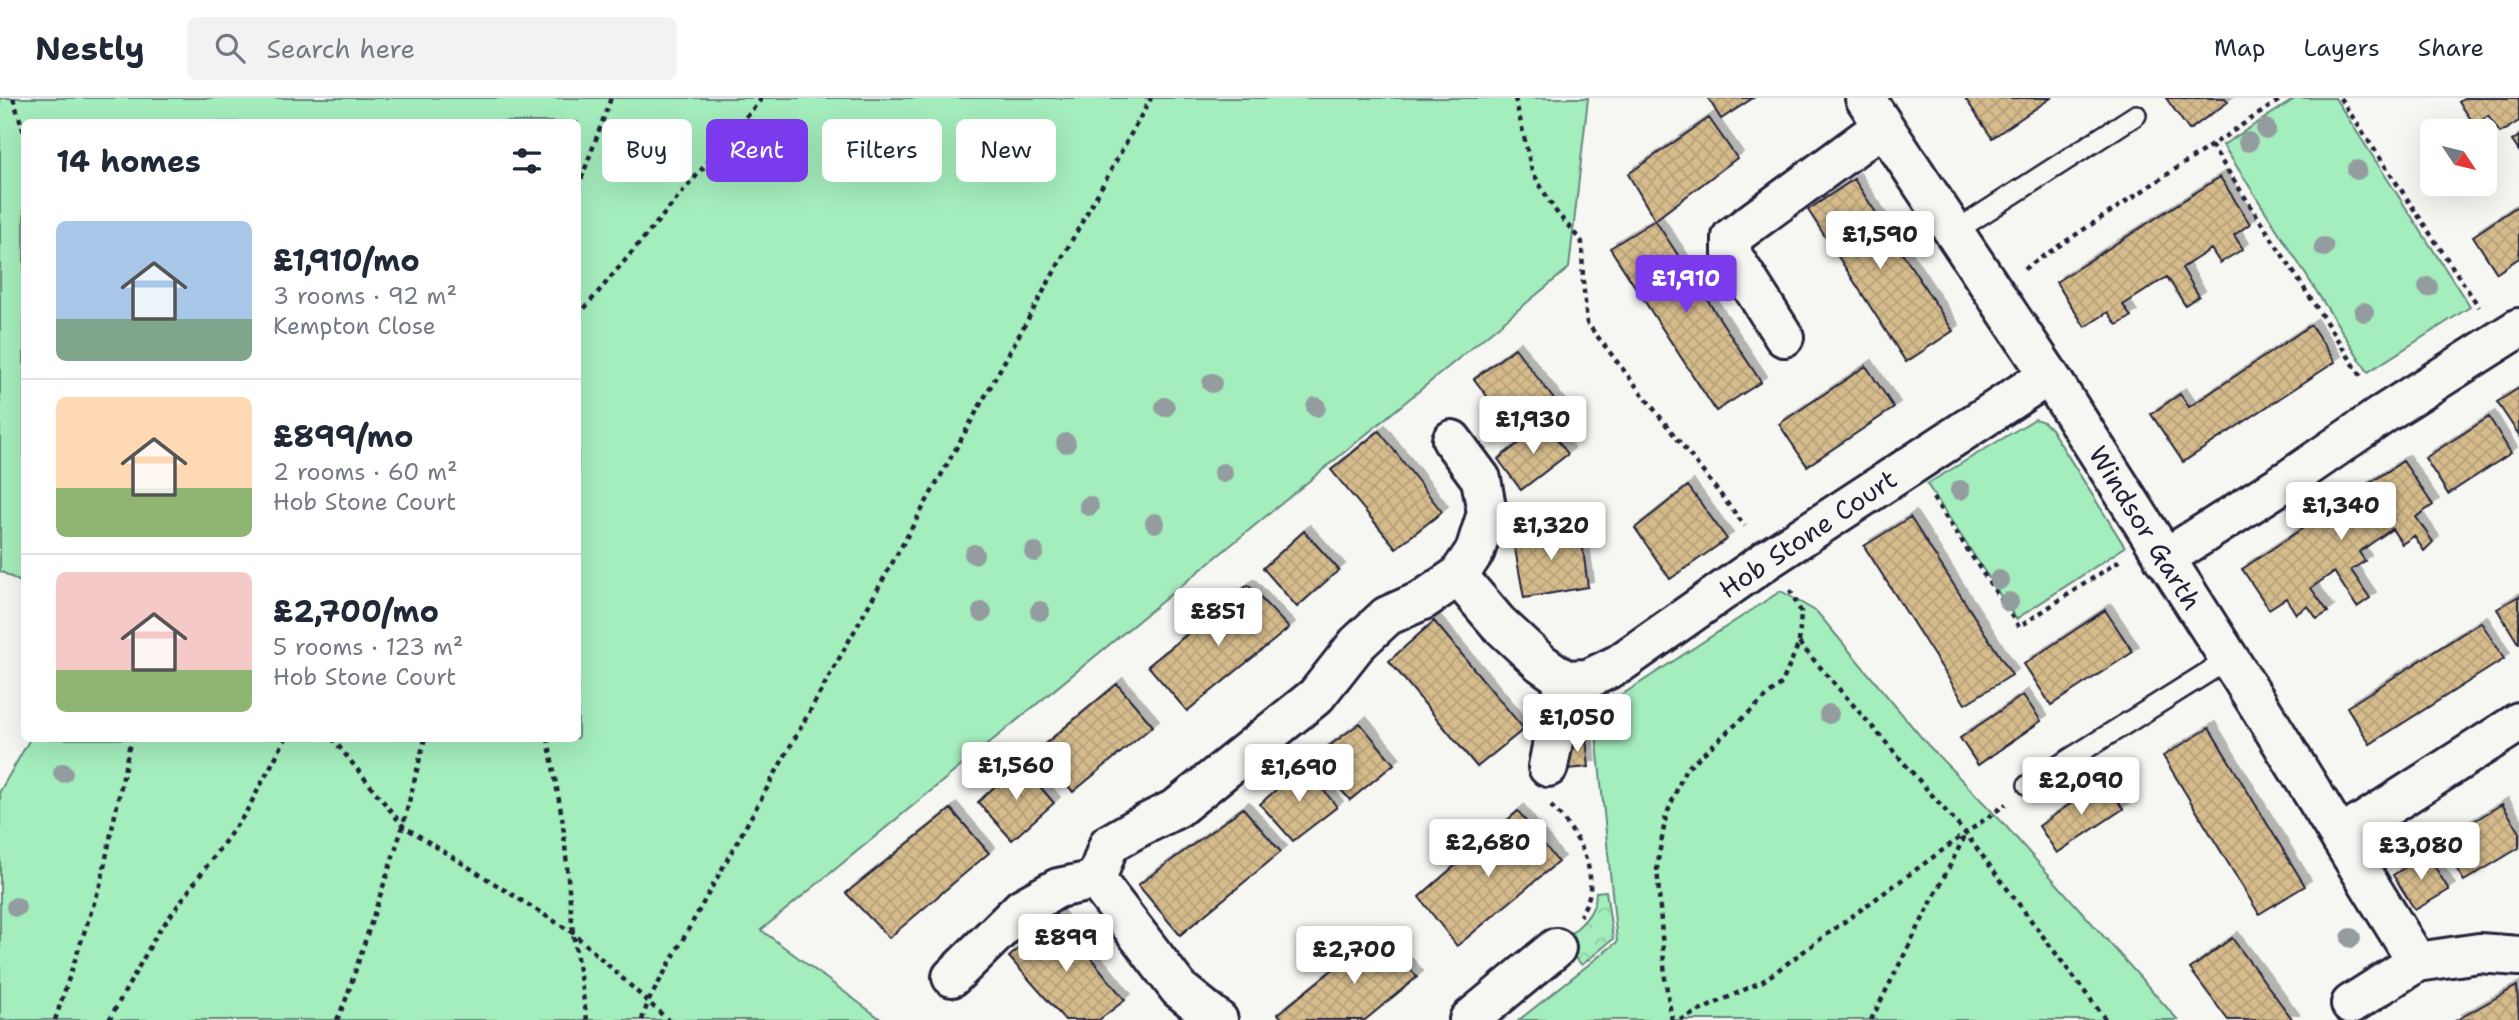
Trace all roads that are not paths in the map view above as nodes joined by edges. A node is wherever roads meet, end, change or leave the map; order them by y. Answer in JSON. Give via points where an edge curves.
{"nodes":[{"id":1,"x":1874,"y":112,"type":"edge"},
{"id":2,"x":2136,"y":115,"type":"dead end"},
{"id":3,"x":1954,"y":232,"type":"junction"},
{"id":4,"x":2510,"y":334,"type":"edge"},
{"id":5,"x":1784,"y":337,"type":"dead end"},
{"id":6,"x":2049,"y":375,"type":"junction"},
{"id":7,"x":1452,"y":440,"type":"dead end"},
{"id":8,"x":2158,"y":549,"type":"junction"},
{"id":9,"x":1458,"y":576,"type":"junction"},
{"id":10,"x":2229,"y":659,"type":"junction"},
{"id":11,"x":1565,"y":680,"type":"junction"},
{"id":12,"x":2519,"y":722,"type":"edge"},
{"id":13,"x":1548,"y":767,"type":"road end"},
{"id":14,"x":2028,"y":785,"type":"road end"},
{"id":15,"x":2340,"y":837,"type":"junction"},
{"id":16,"x":1096,"y":880,"type":"junction"},
{"id":17,"x":1556,"y":948,"type":"road end"},
{"id":18,"x":2519,"y":956,"type":"edge"},
{"id":19,"x":2417,"y":962,"type":"junction"},
{"id":20,"x":952,"y":977,"type":"dead end"},
{"id":21,"x":2351,"y":1004,"type":"dead end"},
{"id":22,"x":1218,"y":1020,"type":"edge"},
{"id":23,"x":1469,"y":1020,"type":"edge"}],
"edges":[{"from":1,"to":3,"type":"street","name":"Windsor Garth"},
{"from":1,"to":5,"type":"street","via":[[1732,237],[1732,255]]},
{"from":2,"to":3,"type":"lane"},
{"from":3,"to":6,"type":"street","name":"Windsor Garth"},
{"from":4,"to":8,"type":"street","via":[[2291,478]]},
{"from":6,"to":8,"type":"street","name":"Windsor Garth"},
{"from":6,"to":11,"type":"street","name":"Hob Stone Court","via":[[1768,559],[1619,664],[1588,679]]},
{"from":7,"to":9,"type":"street","via":[[1481,479],[1486,513],[1475,551]]},
{"from":8,"to":10,"type":"street","name":"Windsor Garth"},
{"from":9,"to":11,"type":"street","via":[[1498,623]]},
{"from":9,"to":16,"type":"street","via":[[1423,600],[1387,616],[1357,643],[1316,695],[1177,808],[1109,844]]},
{"from":10,"to":14,"type":"lane"},
{"from":10,"to":15,"type":"street","name":"Windsor Garth"},
{"from":11,"to":13,"type":"street"},
{"from":12,"to":15,"type":"street"},
{"from":15,"to":19,"type":"street","name":"Windsor Garth"},
{"from":16,"to":20,"type":"street","via":[[1058,888],[1022,908]]},
{"from":16,"to":22,"type":"street","via":[[1179,989]]},
{"from":17,"to":23,"type":"street"},
{"from":18,"to":19,"type":"street","via":[[2479,953]]},
{"from":19,"to":21,"type":"street"}]}
